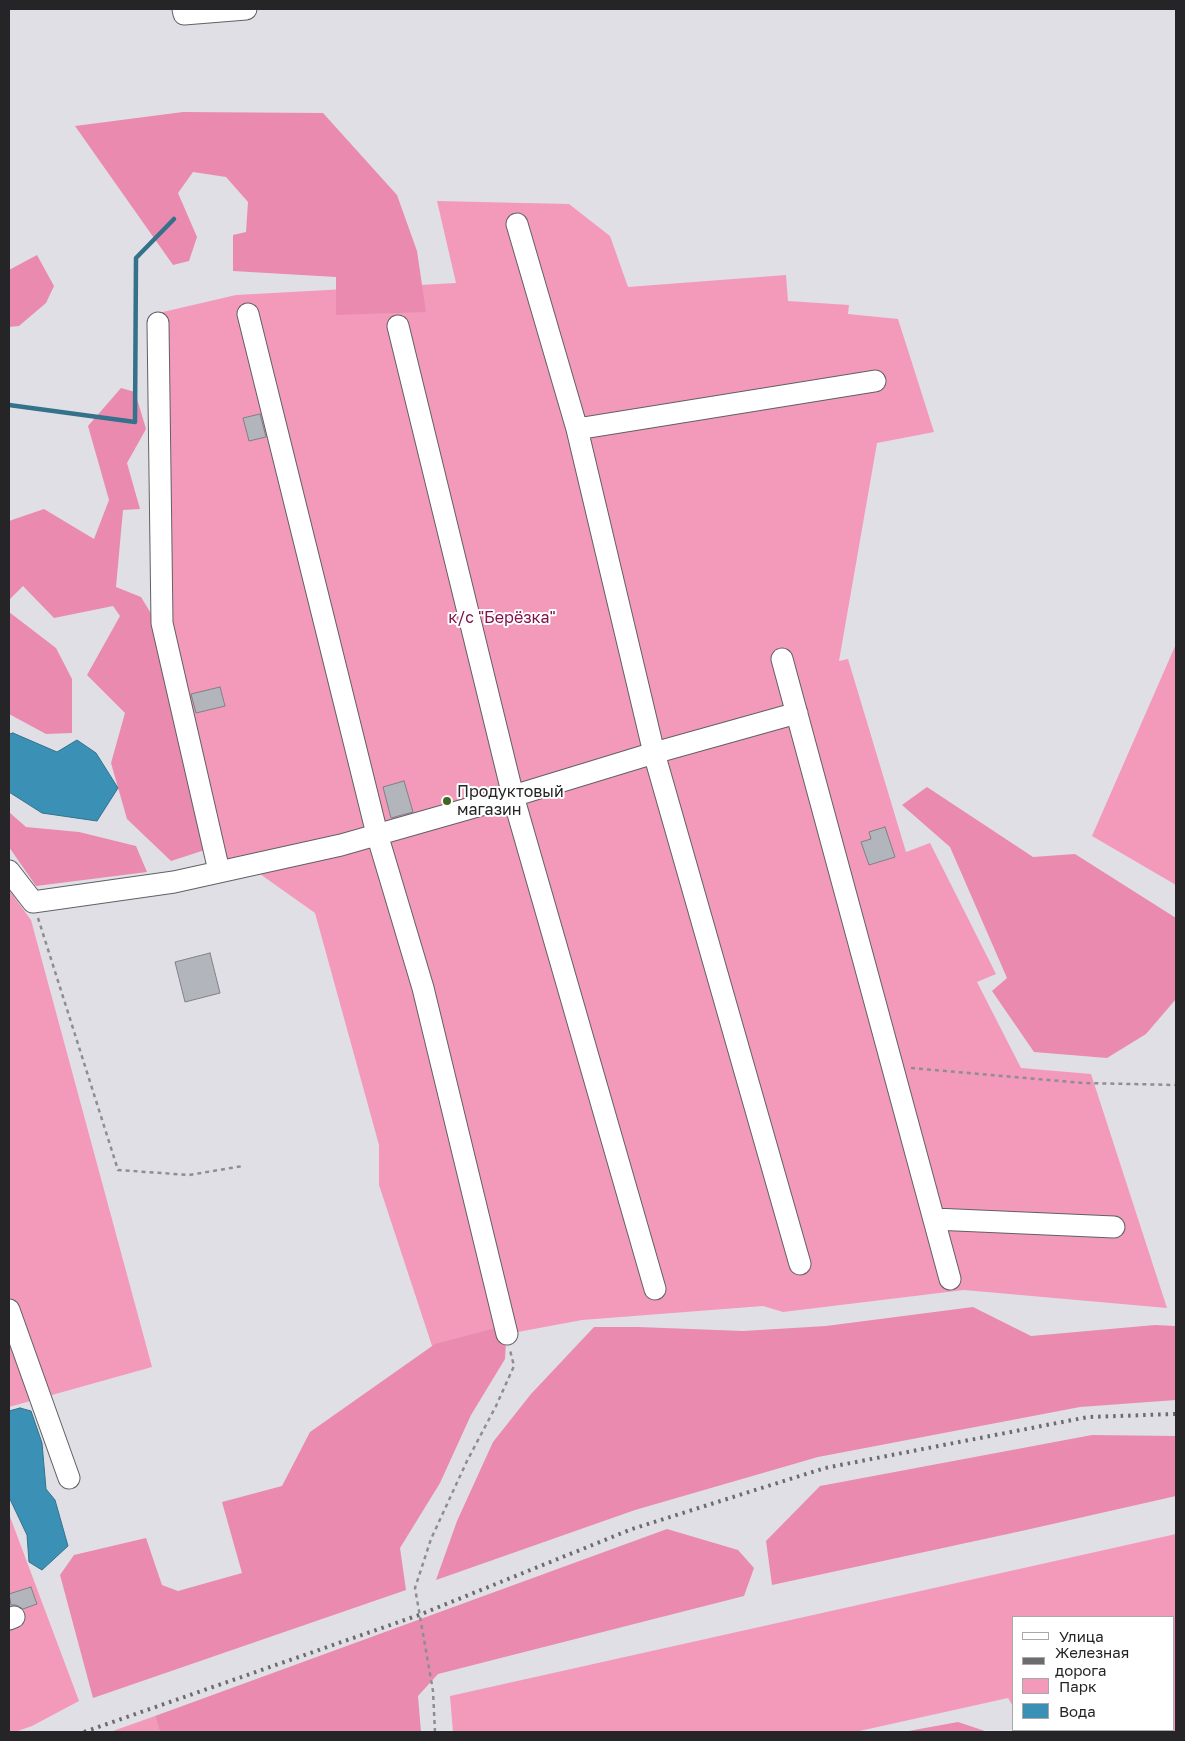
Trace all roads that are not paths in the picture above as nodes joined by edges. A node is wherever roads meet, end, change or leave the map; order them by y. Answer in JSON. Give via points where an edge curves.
{"nodes":[{"id":1,"x":183,"y":9,"type":"edge"},
{"id":2,"x":246,"y":9,"type":"edge"},
{"id":3,"x":516,"y":224,"type":"dead end"},
{"id":4,"x":248,"y":314,"type":"dead end"},
{"id":5,"x":158,"y":323,"type":"dead end"},
{"id":6,"x":398,"y":326,"type":"dead end"},
{"id":7,"x":875,"y":381,"type":"dead end"},
{"id":8,"x":577,"y":429,"type":"junction"},
{"id":9,"x":782,"y":659,"type":"dead end"},
{"id":10,"x":797,"y":713,"type":"junction"},
{"id":11,"x":654,"y":753,"type":"junction"},
{"id":12,"x":513,"y":796,"type":"junction"},
{"id":13,"x":377,"y":834,"type":"junction"},
{"id":14,"x":9,"y":871,"type":"edge"},
{"id":15,"x":216,"y":872,"type":"junction"},
{"id":16,"x":934,"y":1219,"type":"junction"},
{"id":17,"x":1114,"y":1227,"type":"dead end"},
{"id":18,"x":800,"y":1264,"type":"dead end"},
{"id":19,"x":950,"y":1279,"type":"dead end"},
{"id":20,"x":655,"y":1289,"type":"dead end"},
{"id":21,"x":9,"y":1310,"type":"edge"},
{"id":22,"x":507,"y":1334,"type":"road end"},
{"id":23,"x":69,"y":1478,"type":"dead end"}],
"edges":[{"from":1,"to":2,"type":"street","via":[[184,14]]},
{"from":3,"to":8,"type":"street"},
{"from":4,"to":13,"type":"street"},
{"from":5,"to":15,"type":"street","via":[[162,623]]},
{"from":6,"to":12,"type":"street"},
{"from":7,"to":8,"type":"street"},
{"from":8,"to":11,"type":"street"},
{"from":9,"to":10,"type":"street"},
{"from":10,"to":11,"type":"street"},
{"from":10,"to":16,"type":"street"},
{"from":11,"to":12,"type":"street"},
{"from":11,"to":18,"type":"street"},
{"from":12,"to":13,"type":"street"},
{"from":12,"to":20,"type":"street"},
{"from":13,"to":15,"type":"street"},
{"from":13,"to":22,"type":"street","via":[[423,988]]},
{"from":14,"to":15,"type":"street","via":[[33,902],[174,882]]},
{"from":16,"to":17,"type":"street"},
{"from":16,"to":19,"type":"street"},
{"from":21,"to":23,"type":"street"}]}
